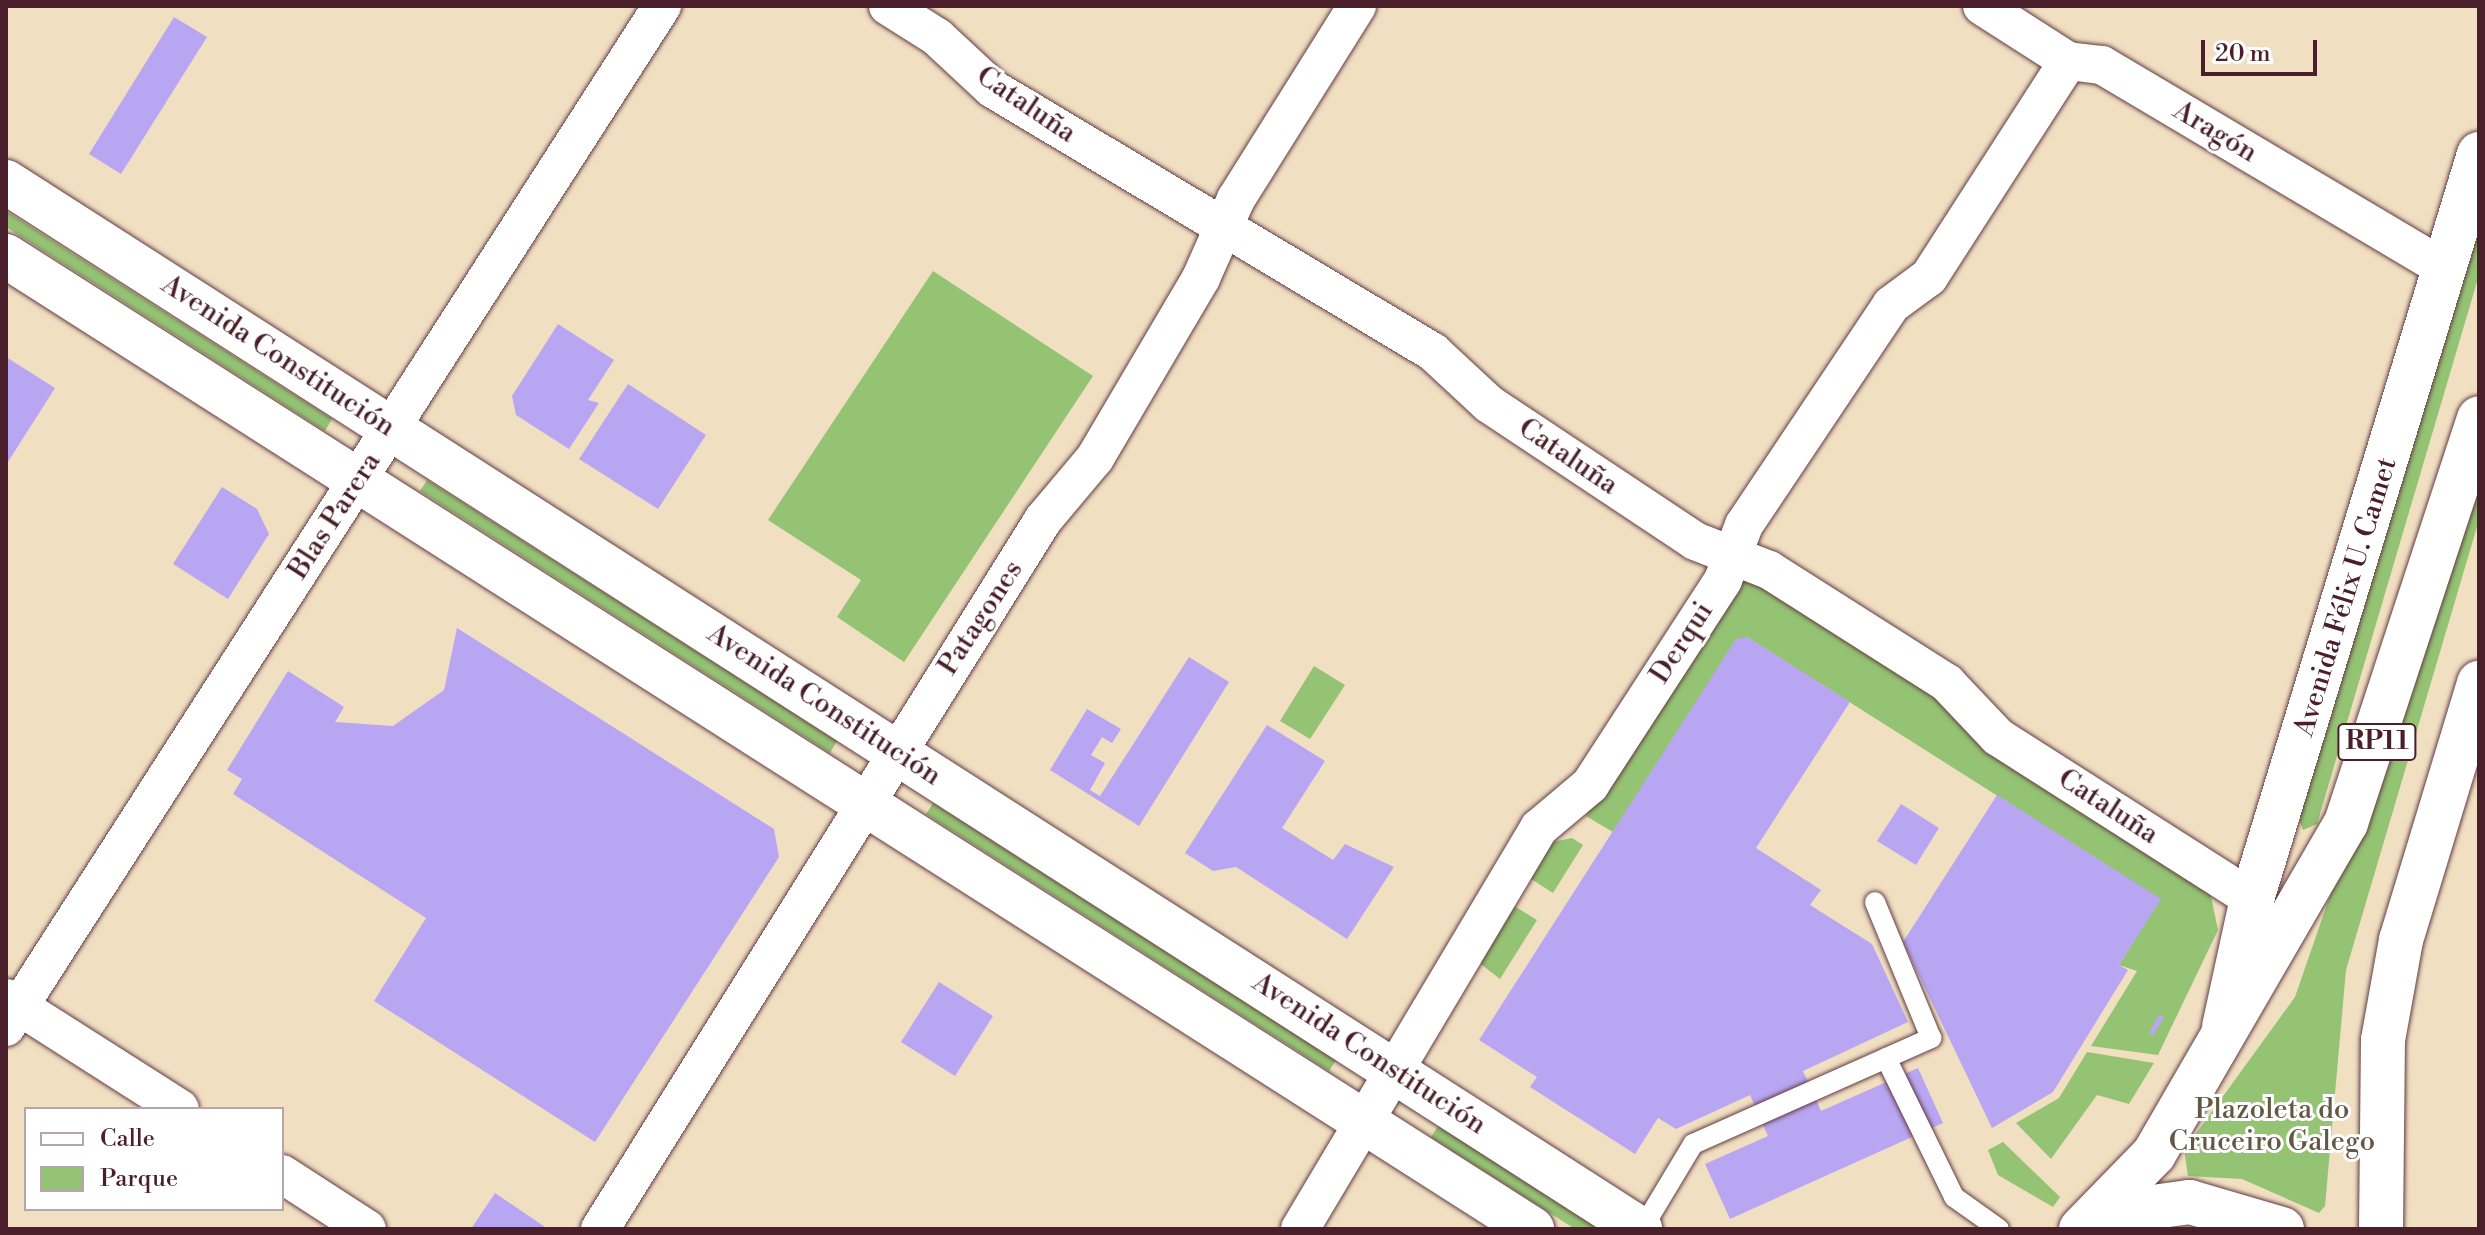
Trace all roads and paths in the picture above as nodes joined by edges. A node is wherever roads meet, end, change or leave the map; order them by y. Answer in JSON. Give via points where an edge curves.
{"nodes":[{"id":1,"x":662,"y":6,"type":"edge"},
{"id":2,"x":888,"y":6,"type":"edge"},
{"id":3,"x":1357,"y":6,"type":"edge"},
{"id":4,"x":1982,"y":6,"type":"edge"},
{"id":5,"x":2068,"y":61,"type":"junction"},
{"id":6,"x":2479,"y":154,"type":"edge"},
{"id":7,"x":6,"y":182,"type":"edge"},
{"id":8,"x":1224,"y":226,"type":"junction"},
{"id":9,"x":6,"y":256,"type":"edge"},
{"id":10,"x":2445,"y":269,"type":"junction"},
{"id":11,"x":2479,"y":418,"type":"edge"},
{"id":12,"x":391,"y":428,"type":"junction"},
{"id":13,"x":358,"y":480,"type":"junction"},
{"id":14,"x":1732,"y":556,"type":"junction"},
{"id":15,"x":2479,"y":683,"type":"edge"},
{"id":16,"x":899,"y":752,"type":"junction"},
{"id":17,"x":867,"y":804,"type":"junction"},
{"id":18,"x":2252,"y":899,"type":"junction"},
{"id":19,"x":1875,"y":902,"type":"dead end"},
{"id":20,"x":10,"y":1010,"type":"edge"},
{"id":21,"x":2221,"y":1041,"type":"junction"},
{"id":22,"x":1886,"y":1058,"type":"junction"},
{"id":23,"x":1391,"y":1067,"type":"junction"},
{"id":24,"x":177,"y":1107,"type":"edge"},
{"id":25,"x":1364,"y":1122,"type":"junction"},
{"id":26,"x":284,"y":1175,"type":"edge"},
{"id":27,"x":367,"y":1229,"type":"edge"},
{"id":28,"x":600,"y":1229,"type":"edge"},
{"id":29,"x":1300,"y":1229,"type":"edge"},
{"id":30,"x":1532,"y":1229,"type":"edge"},
{"id":31,"x":1641,"y":1229,"type":"edge"},
{"id":32,"x":1999,"y":1229,"type":"edge"},
{"id":33,"x":2084,"y":1229,"type":"edge"},
{"id":34,"x":2282,"y":1229,"type":"edge"},
{"id":35,"x":2381,"y":1229,"type":"edge"}],
"edges":[{"from":1,"to":12,"type":"street","name":"Blas Parera"},
{"from":2,"to":8,"type":"street","name":"Cataluña","via":[[937,37],[993,89]]},
{"from":3,"to":8,"type":"street","name":"Patagones"},
{"from":4,"to":5,"type":"street","name":"Aragón"},
{"from":5,"to":10,"type":"street","name":"Aragón","via":[[2102,65]]},
{"from":5,"to":14,"type":"street","name":"Derqui","via":[[1929,277],[1891,305],[1744,525]]},
{"from":6,"to":10,"type":"main road","name":"Avenida Félix U. Camet"},
{"from":7,"to":12,"type":"main road","name":"Avenida Constitución"},
{"from":8,"to":14,"type":"street","name":"Cataluña","via":[[1433,352],[1489,404],[1695,541]]},
{"from":8,"to":16,"type":"street","name":"Patagones","via":[[1095,458],[1043,520]]},
{"from":9,"to":13,"type":"main road","name":"Avenida Constitución"},
{"from":10,"to":18,"type":"main road","name":"Avenida Félix U. Camet"},
{"from":11,"to":21,"type":"main road","name":"Avenida Félix U. Camet","number":"RP11","via":[[2358,795],[2304,905]]},
{"from":12,"to":13,"type":"street","name":"Blas Parera"},
{"from":12,"to":16,"type":"main road","name":"Avenida Constitución"},
{"from":13,"to":17,"type":"main road","name":"Avenida Constitución"},
{"from":13,"to":20,"type":"street","name":"Blas Parera"},
{"from":14,"to":18,"type":"street","name":"Cataluña","via":[[1769,570],[1947,683],[1998,737]]},
{"from":14,"to":23,"type":"street","name":"Derqui","via":[[1590,785],[1539,828]]},
{"from":15,"to":35,"type":"main road","number":"RP11","via":[[2396,969],[2383,1040]]},
{"from":16,"to":17,"type":"street","name":"Patagones"},
{"from":16,"to":23,"type":"main road","name":"Avenida Constitución"},
{"from":17,"to":25,"type":"main road","name":"Avenida Constitución"},
{"from":17,"to":28,"type":"street","name":"Patagones"},
{"from":18,"to":21,"type":"main road","name":"Avenida Félix U. Camet"},
{"from":19,"to":22,"type":"lane","via":[[1931,1038]]},
{"from":20,"to":24,"type":"street"},
{"from":21,"to":33,"type":"main road","name":"Avenida Félix U. Camet","number":"RP11","via":[[2154,1154]]},
{"from":22,"to":31,"type":"lane","via":[[1693,1144]]},
{"from":22,"to":32,"type":"lane","via":[[1954,1197]]},
{"from":23,"to":25,"type":"street","name":"Derqui"},
{"from":23,"to":31,"type":"main road","name":"Avenida Constitución"},
{"from":25,"to":29,"type":"street","name":"Derqui"},
{"from":25,"to":30,"type":"main road","name":"Avenida Constitución"},
{"from":26,"to":27,"type":"street"},
{"from":33,"to":34,"type":"main road","number":"RP11","via":[[2124,1211],[2190,1202]]}]}
